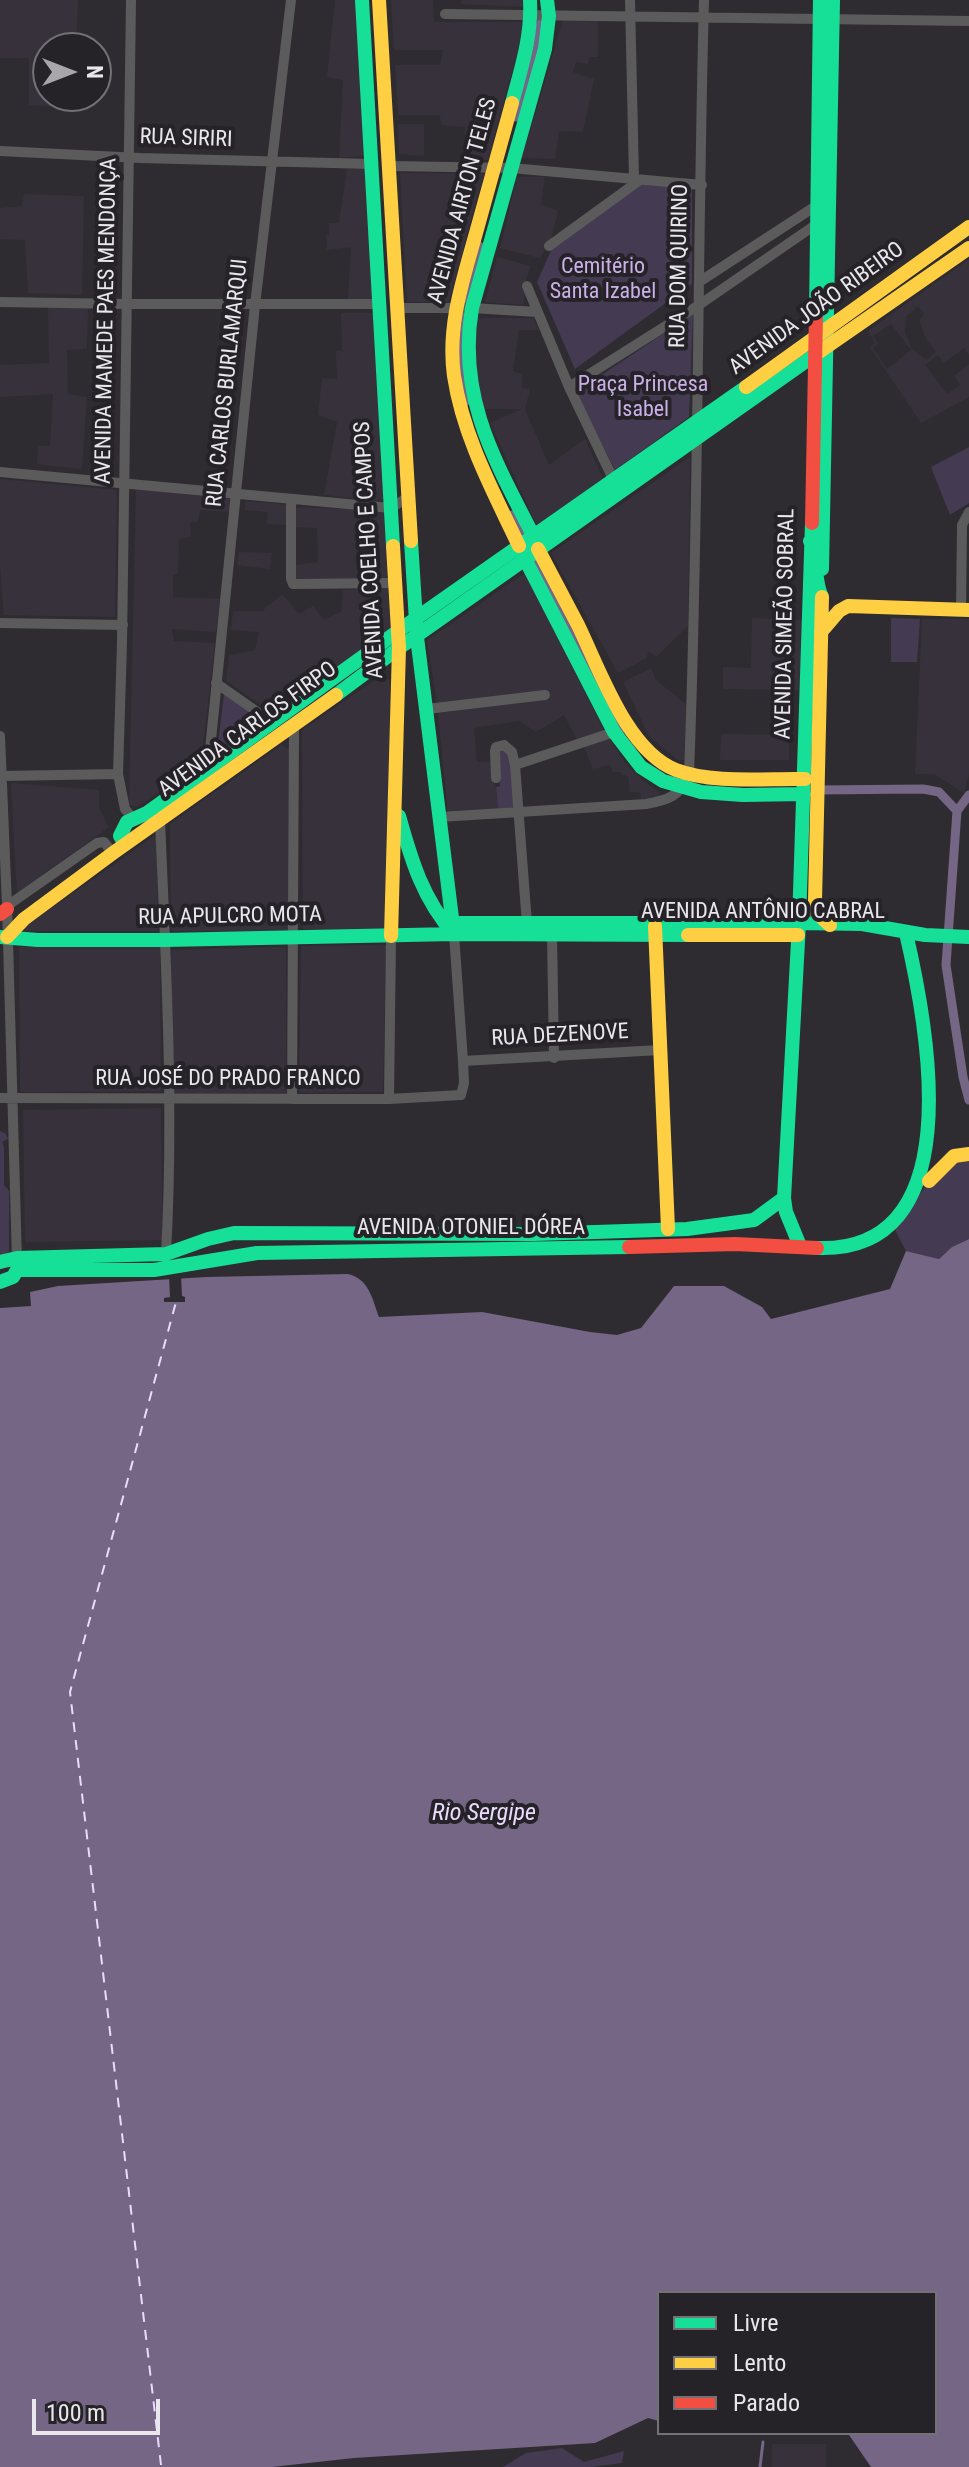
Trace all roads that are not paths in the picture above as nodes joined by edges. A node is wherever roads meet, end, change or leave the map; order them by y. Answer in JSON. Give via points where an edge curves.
{"nodes":[{"id":1,"x":131,"y":0,"type":"edge"},
{"id":2,"x":291,"y":0,"type":"edge"},
{"id":3,"x":362,"y":0,"type":"edge"},
{"id":4,"x":379,"y":0,"type":"edge"},
{"id":5,"x":630,"y":0,"type":"edge"},
{"id":6,"x":704,"y":0,"type":"edge"},
{"id":7,"x":820,"y":0,"type":"edge"},
{"id":8,"x":833,"y":0,"type":"edge"},
{"id":9,"x":540,"y":10,"type":"edge"},
{"id":10,"x":445,"y":14,"type":"dead end"},
{"id":11,"x":631,"y":17,"type":"junction"},
{"id":12,"x":704,"y":19,"type":"junction"},
{"id":13,"x":826,"y":19,"type":"junction"},
{"id":14,"x":969,"y":21,"type":"edge"},
{"id":15,"x":0,"y":151,"type":"edge"},
{"id":16,"x":130,"y":158,"type":"junction"},
{"id":17,"x":273,"y":162,"type":"junction"},
{"id":18,"x":371,"y":164,"type":"junction"},
{"id":19,"x":389,"y":166,"type":"junction"},
{"id":20,"x":502,"y":167,"type":"junction"},
{"id":21,"x":637,"y":179,"type":"junction"},
{"id":22,"x":702,"y":185,"type":"junction"},
{"id":23,"x":823,"y":201,"type":"junction"},
{"id":24,"x":830,"y":215,"type":"junction"},
{"id":25,"x":817,"y":224,"type":"junction"},
{"id":26,"x":969,"y":227,"type":"edge"},
{"id":27,"x":549,"y":246,"type":"dead end"},
{"id":28,"x":969,"y":248,"type":"edge"},
{"id":29,"x":699,"y":282,"type":"junction"},
{"id":30,"x":527,"y":286,"type":"dead end"},
{"id":31,"x":0,"y":302,"type":"edge"},
{"id":32,"x":126,"y":304,"type":"junction"},
{"id":33,"x":380,"y":304,"type":"junction"},
{"id":34,"x":255,"y":305,"type":"junction"},
{"id":35,"x":699,"y":305,"type":"junction"},
{"id":36,"x":398,"y":308,"type":"junction"},
{"id":37,"x":464,"y":308,"type":"junction"},
{"id":38,"x":537,"y":312,"type":"junction"},
{"id":39,"x":827,"y":327,"type":"junction"},
{"id":40,"x":815,"y":337,"type":"junction"},
{"id":41,"x":821,"y":350,"type":"junction"},
{"id":42,"x":569,"y":387,"type":"junction"},
{"id":43,"x":696,"y":430,"type":"junction"},
{"id":44,"x":0,"y":472,"type":"edge"},
{"id":45,"x":123,"y":482,"type":"junction"},
{"id":46,"x":616,"y":486,"type":"junction"},
{"id":47,"x":237,"y":495,"type":"junction"},
{"id":48,"x":410,"y":496,"type":"junction"},
{"id":49,"x":291,"y":499,"type":"junction"},
{"id":50,"x":391,"y":508,"type":"junction"},
{"id":51,"x":969,"y":512,"type":"edge"},
{"id":52,"x":810,"y":541,"type":"junction"},
{"id":53,"x":529,"y":548,"type":"junction"},
{"id":54,"x":394,"y":583,"type":"junction"},
{"id":55,"x":822,"y":597,"type":"junction"},
{"id":56,"x":848,"y":606,"type":"junction"},
{"id":57,"x":965,"y":610,"type":"edge"},
{"id":58,"x":416,"y":619,"type":"junction"},
{"id":59,"x":0,"y":623,"type":"edge"},
{"id":60,"x":123,"y":625,"type":"junction"},
{"id":61,"x":398,"y":632,"type":"junction"},
{"id":62,"x":821,"y":632,"type":"junction"},
{"id":63,"x":417,"y":637,"type":"junction"},
{"id":64,"x":399,"y":648,"type":"junction"},
{"id":65,"x":216,"y":683,"type":"junction"},
{"id":66,"x":545,"y":695,"type":"dead end"},
{"id":67,"x":427,"y":709,"type":"junction"},
{"id":68,"x":273,"y":723,"type":"junction"},
{"id":69,"x":294,"y":727,"type":"junction"},
{"id":70,"x":614,"y":732,"type":"junction"},
{"id":71,"x":0,"y":736,"type":"edge"},
{"id":72,"x":515,"y":765,"type":"junction"},
{"id":73,"x":208,"y":770,"type":"junction"},
{"id":74,"x":118,"y":774,"type":"junction"},
{"id":75,"x":1,"y":776,"type":"edge"},
{"id":76,"x":496,"y":778,"type":"dead end"},
{"id":77,"x":686,"y":782,"type":"junction"},
{"id":78,"x":811,"y":788,"type":"junction"},
{"id":79,"x":395,"y":801,"type":"junction"},
{"id":80,"x":519,"y":811,"type":"junction"},
{"id":81,"x":130,"y":813,"type":"junction"},
{"id":82,"x":440,"y":817,"type":"junction"},
{"id":83,"x":160,"y":820,"type":"junction"},
{"id":84,"x":119,"y":848,"type":"junction"},
{"id":85,"x":5,"y":910,"type":"edge"},
{"id":86,"x":527,"y":924,"type":"junction"},
{"id":87,"x":830,"y":925,"type":"junction"},
{"id":88,"x":453,"y":928,"type":"junction"},
{"id":89,"x":655,"y":929,"type":"junction"},
{"id":90,"x":798,"y":929,"type":"junction"},
{"id":91,"x":906,"y":933,"type":"junction"},
{"id":92,"x":552,"y":934,"type":"junction"},
{"id":93,"x":391,"y":936,"type":"junction"},
{"id":94,"x":966,"y":936,"type":"edge"},
{"id":95,"x":3,"y":937,"type":"edge"},
{"id":96,"x":293,"y":939,"type":"junction"},
{"id":97,"x":165,"y":940,"type":"junction"},
{"id":98,"x":660,"y":1050,"type":"junction"},
{"id":99,"x":554,"y":1058,"type":"junction"},
{"id":100,"x":463,"y":1061,"type":"junction"},
{"id":101,"x":0,"y":1098,"type":"edge"},
{"id":102,"x":13,"y":1098,"type":"junction"},
{"id":103,"x":169,"y":1099,"type":"junction"},
{"id":104,"x":292,"y":1099,"type":"junction"},
{"id":105,"x":389,"y":1099,"type":"junction"},
{"id":106,"x":0,"y":1129,"type":"edge"},
{"id":107,"x":14,"y":1129,"type":"junction"},
{"id":108,"x":961,"y":1155,"type":"edge"},
{"id":109,"x":929,"y":1181,"type":"junction"},
{"id":110,"x":784,"y":1198,"type":"junction"},
{"id":111,"x":668,"y":1229,"type":"junction"},
{"id":112,"x":800,"y":1246,"type":"junction"},
{"id":113,"x":166,"y":1254,"type":"junction"},
{"id":114,"x":0,"y":1262,"type":"edge"},
{"id":115,"x":17,"y":1264,"type":"junction"},
{"id":116,"x":0,"y":1282,"type":"edge"}],
"edges":[{"from":1,"to":16,"type":"street","name":"AVENIDA MAMEDE PAES MENDONÇA"},
{"from":2,"to":17,"type":"street","name":"RUA CARLOS BURLAMARQUI"},
{"from":3,"to":18,"type":"main road","name":"AVENIDA COELHO E CAMPOS"},
{"from":4,"to":19,"type":"main road","name":"AVENIDA COELHO E CAMPOS"},
{"from":5,"to":11,"type":"street"},
{"from":6,"to":12,"type":"street","name":"RUA DOM QUIRINO"},
{"from":7,"to":13,"type":"main road","name":"AVENIDA SIMEÃO SOBRAL"},
{"from":8,"to":13,"type":"main road","name":"AVENIDA SIMEÃO SOBRAL"},
{"from":9,"to":10,"type":"street"},
{"from":9,"to":11,"type":"street"},
{"from":9,"to":20,"type":"main road","name":"AVENIDA AIRTON TELES"},
{"from":11,"to":12,"type":"street"},
{"from":11,"to":21,"type":"street"},
{"from":12,"to":13,"type":"street"},
{"from":12,"to":22,"type":"street","name":"RUA DOM QUIRINO"},
{"from":13,"to":14,"type":"street"},
{"from":13,"to":23,"type":"main road","name":"AVENIDA SIMEÃO SOBRAL"},
{"from":15,"to":16,"type":"street","name":"RUA SIRIRI"},
{"from":16,"to":17,"type":"street","name":"RUA SIRIRI"},
{"from":16,"to":32,"type":"street","name":"AVENIDA MAMEDE PAES MENDONÇA"},
{"from":17,"to":18,"type":"street","name":"RUA SIRIRI"},
{"from":17,"to":34,"type":"street","name":"RUA CARLOS BURLAMARQUI"},
{"from":18,"to":33,"type":"main road","name":"AVENIDA COELHO E CAMPOS"},
{"from":19,"to":20,"type":"street"},
{"from":19,"to":36,"type":"main road","name":"AVENIDA COELHO E CAMPOS"},
{"from":20,"to":21,"type":"street"},
{"from":20,"to":37,"type":"main road","name":"AVENIDA AIRTON TELES"},
{"from":21,"to":22,"type":"street"},
{"from":21,"to":27,"type":"street"},
{"from":22,"to":29,"type":"street","name":"RUA DOM QUIRINO"},
{"from":23,"to":24,"type":"main road","name":"AVENIDA SIMEÃO SOBRAL"},
{"from":23,"to":25,"type":"main road","name":"AVENIDA SIMEÃO SOBRAL"},
{"from":23,"to":29,"type":"street"},
{"from":24,"to":25,"type":"street"},
{"from":24,"to":39,"type":"main road","name":"AVENIDA SIMEÃO SOBRAL"},
{"from":25,"to":35,"type":"street"},
{"from":25,"to":40,"type":"main road","name":"AVENIDA SIMEÃO SOBRAL"},
{"from":26,"to":39,"type":"main road","name":"AVENIDA JOÃO RIBEIRO"},
{"from":28,"to":41,"type":"main road","name":"AVENIDA JOÃO RIBEIRO"},
{"from":29,"to":35,"type":"street","name":"RUA DOM QUIRINO"},
{"from":30,"to":38,"type":"street"},
{"from":31,"to":32,"type":"street"},
{"from":32,"to":34,"type":"street"},
{"from":32,"to":45,"type":"street","name":"AVENIDA MAMEDE PAES MENDONÇA"},
{"from":33,"to":34,"type":"street"},
{"from":33,"to":50,"type":"main road","name":"AVENIDA COELHO E CAMPOS"},
{"from":34,"to":47,"type":"street","name":"RUA CARLOS BURLAMARQUI"},
{"from":35,"to":42,"type":"street"},
{"from":35,"to":43,"type":"street","name":"RUA DOM QUIRINO"},
{"from":36,"to":37,"type":"street"},
{"from":36,"to":48,"type":"main road","name":"AVENIDA COELHO E CAMPOS"},
{"from":37,"to":38,"type":"street"},
{"from":37,"to":53,"type":"main road","name":"AVENIDA AIRTON TELES","via":[[452,344],[458,399],[488,479]]},
{"from":38,"to":42,"type":"street"},
{"from":39,"to":40,"type":"main road","name":"AVENIDA JOÃO RIBEIRO"},
{"from":39,"to":41,"type":"main road","name":"AVENIDA SIMEÃO SOBRAL"},
{"from":40,"to":41,"type":"main road","name":"AVENIDA SIMEÃO SOBRAL"},
{"from":40,"to":43,"type":"main road","name":"AVENIDA JOÃO RIBEIRO"},
{"from":41,"to":43,"type":"main road","name":"AVENIDA JOÃO RIBEIRO"},
{"from":41,"to":52,"type":"main road","name":"AVENIDA SIMEÃO SOBRAL"},
{"from":41,"to":55,"type":"main road","name":"AVENIDA SIMEÃO SOBRAL"},
{"from":42,"to":46,"type":"street"},
{"from":43,"to":46,"type":"main road","name":"AVENIDA JOÃO RIBEIRO"},
{"from":43,"to":77,"type":"street","name":"RUA DOM QUIRINO","via":[[694,643]]},
{"from":44,"to":45,"type":"street"},
{"from":45,"to":47,"type":"street"},
{"from":45,"to":60,"type":"street","name":"AVENIDA MAMEDE PAES MENDONÇA"},
{"from":46,"to":53,"type":"main road","name":"AVENIDA JOÃO RIBEIRO"},
{"from":47,"to":49,"type":"street"},
{"from":47,"to":65,"type":"street","name":"RUA CARLOS BURLAMARQUI"},
{"from":48,"to":50,"type":"street"},
{"from":48,"to":58,"type":"main road","name":"AVENIDA COELHO E CAMPOS"},
{"from":49,"to":50,"type":"street"},
{"from":49,"to":54,"type":"street","via":[[293,584]]},
{"from":50,"to":54,"type":"main road","name":"AVENIDA COELHO E CAMPOS"},
{"from":51,"to":57,"type":"street","via":[[962,533]]},
{"from":52,"to":55,"type":"main road"},
{"from":52,"to":78,"type":"main road","name":"AVENIDA SIMEÃO SOBRAL"},
{"from":53,"to":58,"type":"main road","name":"AVENIDA CARLOS FIRPO"},
{"from":53,"to":63,"type":"main road","name":"AVENIDA CARLOS FIRPO"},
{"from":53,"to":70,"type":"main road","name":"AVENIDA AIRTON TELES"},
{"from":53,"to":77,"type":"main road","name":"AVENIDA AIRTON TELES","via":[[632,728],[656,758]]},
{"from":54,"to":61,"type":"main road","name":"AVENIDA COELHO E CAMPOS"},
{"from":55,"to":56,"type":"main road","name":"AVENIDA SIMEÃO SOBRAL"},
{"from":55,"to":62,"type":"main road","name":"AVENIDA SIMEÃO SOBRAL"},
{"from":56,"to":57,"type":"main road","name":"AVENIDA SIMEÃO SOBRAL"},
{"from":56,"to":62,"type":"main road"},
{"from":58,"to":61,"type":"main road","name":"AVENIDA CARLOS FIRPO"},
{"from":58,"to":63,"type":"main road","name":"AVENIDA COELHO E CAMPOS"},
{"from":59,"to":60,"type":"street"},
{"from":60,"to":74,"type":"street","name":"AVENIDA MAMEDE PAES MENDONÇA"},
{"from":61,"to":64,"type":"main road","name":"AVENIDA COELHO E CAMPOS"},
{"from":61,"to":68,"type":"main road","name":"AVENIDA CARLOS FIRPO"},
{"from":62,"to":78,"type":"main road","name":"AVENIDA SIMEÃO SOBRAL"},
{"from":63,"to":64,"type":"main road","name":"AVENIDA CARLOS FIRPO"},
{"from":63,"to":67,"type":"main road","name":"AVENIDA COELHO E CAMPOS"},
{"from":64,"to":69,"type":"main road","name":"AVENIDA CARLOS FIRPO"},
{"from":64,"to":79,"type":"main road","name":"AVENIDA COELHO E CAMPOS"},
{"from":65,"to":68,"type":"street"},
{"from":65,"to":73,"type":"street","name":"RUA CARLOS BURLAMARQUI"},
{"from":66,"to":67,"type":"street"},
{"from":67,"to":82,"type":"main road","name":"AVENIDA COELHO E CAMPOS"},
{"from":68,"to":73,"type":"main road","name":"AVENIDA CARLOS FIRPO"},
{"from":69,"to":83,"type":"main road","name":"AVENIDA CARLOS FIRPO"},
{"from":69,"to":96,"type":"street"},
{"from":70,"to":72,"type":"street"},
{"from":70,"to":77,"type":"main road","name":"AVENIDA AIRTON TELES","via":[[645,770],[663,782]]},
{"from":71,"to":75,"type":"street"},
{"from":72,"to":76,"type":"street","via":[[510,748],[496,747]]},
{"from":72,"to":80,"type":"street"},
{"from":73,"to":81,"type":"main road","name":"AVENIDA CARLOS FIRPO","via":[[147,813]]},
{"from":74,"to":75,"type":"street"},
{"from":74,"to":81,"type":"street","name":"AVENIDA MAMEDE PAES MENDONÇA"},
{"from":75,"to":85,"type":"street"},
{"from":77,"to":78,"type":"main road","name":"AVENIDA AIRTON TELES"},
{"from":77,"to":80,"type":"street","via":[[669,798],[646,804]]},
{"from":78,"to":87,"type":"main road","name":"AVENIDA SIMEÃO SOBRAL","via":[[815,906]]},
{"from":78,"to":90,"type":"main road","name":"AVENIDA SIMEÃO SOBRAL"},
{"from":79,"to":88,"type":"main road","via":[[428,902]]},
{"from":79,"to":93,"type":"main road","name":"AVENIDA COELHO E CAMPOS"},
{"from":80,"to":82,"type":"street"},
{"from":80,"to":86,"type":"street"},
{"from":81,"to":84,"type":"main road"},
{"from":82,"to":88,"type":"main road","name":"AVENIDA COELHO E CAMPOS"},
{"from":83,"to":84,"type":"main road","name":"AVENIDA CARLOS FIRPO"},
{"from":83,"to":97,"type":"street"},
{"from":84,"to":85,"type":"street","via":[[97,843]]},
{"from":84,"to":95,"type":"main road","name":"AVENIDA CARLOS FIRPO"},
{"from":85,"to":95,"type":"street"},
{"from":86,"to":88,"type":"main road","name":"AVENIDA ANTÔNIO CABRAL"},
{"from":86,"to":89,"type":"main road","name":"AVENIDA ANTÔNIO CABRAL"},
{"from":87,"to":90,"type":"main road","name":"AVENIDA ANTÔNIO CABRAL"},
{"from":87,"to":91,"type":"main road","name":"AVENIDA ANTÔNIO CABRAL","via":[[862,924]]},
{"from":88,"to":92,"type":"main road","name":"AVENIDA ANTÔNIO CABRAL"},
{"from":88,"to":93,"type":"main road","name":"RUA APULCRO MOTA"},
{"from":88,"to":100,"type":"street"},
{"from":89,"to":90,"type":"main road","name":"AVENIDA ANTÔNIO CABRAL"},
{"from":89,"to":92,"type":"main road","name":"AVENIDA ANTÔNIO CABRAL"},
{"from":89,"to":98,"type":"main road"},
{"from":90,"to":91,"type":"main road","name":"AVENIDA ANTÔNIO CABRAL"},
{"from":90,"to":110,"type":"main road","name":"AVENIDA SIMEÃO SOBRAL"},
{"from":91,"to":94,"type":"main road"},
{"from":91,"to":109,"type":"main road","via":[[941,1088],[942,1135]]},
{"from":92,"to":99,"type":"street"},
{"from":93,"to":96,"type":"main road","name":"RUA APULCRO MOTA"},
{"from":93,"to":105,"type":"street","name":"AVENIDA COELHO E CAMPOS"},
{"from":95,"to":97,"type":"main road","name":"RUA APULCRO MOTA"},
{"from":95,"to":102,"type":"street"},
{"from":96,"to":97,"type":"main road","name":"RUA APULCRO MOTA"},
{"from":96,"to":104,"type":"street"},
{"from":97,"to":103,"type":"street"},
{"from":98,"to":99,"type":"street","name":"RUA DEZENOVE"},
{"from":98,"to":111,"type":"main road"},
{"from":99,"to":100,"type":"street","name":"RUA DEZENOVE"},
{"from":100,"to":105,"type":"street","name":"RUA JOSÉ DO PRADO FRANCO","via":[[461,1095]]},
{"from":101,"to":102,"type":"street","name":"RUA JOSÉ DO PRADO FRANCO"},
{"from":102,"to":103,"type":"street","name":"RUA JOSÉ DO PRADO FRANCO"},
{"from":102,"to":107,"type":"street"},
{"from":103,"to":104,"type":"street","name":"RUA JOSÉ DO PRADO FRANCO"},
{"from":103,"to":113,"type":"street"},
{"from":104,"to":105,"type":"street","name":"RUA JOSÉ DO PRADO FRANCO"},
{"from":106,"to":107,"type":"street"},
{"from":107,"to":115,"type":"street"},
{"from":108,"to":109,"type":"main road"},
{"from":109,"to":112,"type":"main road","name":"AVENIDA OTONIEL DÓREA","via":[[914,1210],[895,1230],[871,1242],[839,1248]]},
{"from":110,"to":111,"type":"main road","name":"AVENIDA OTONIEL DÓREA","via":[[754,1220]]},
{"from":110,"to":112,"type":"main road","name":"AVENIDA SIMEÃO SOBRAL"},
{"from":111,"to":113,"type":"main road","name":"AVENIDA OTONIEL DÓREA","via":[[234,1233]]},
{"from":112,"to":115,"type":"main road","name":"AVENIDA OTONIEL DÓREA","via":[[257,1253],[160,1269]]},
{"from":113,"to":115,"type":"main road","name":"AVENIDA OTONIEL DÓREA"},
{"from":114,"to":115,"type":"main road"},
{"from":115,"to":116,"type":"main road","via":[[13,1277]]}]}
